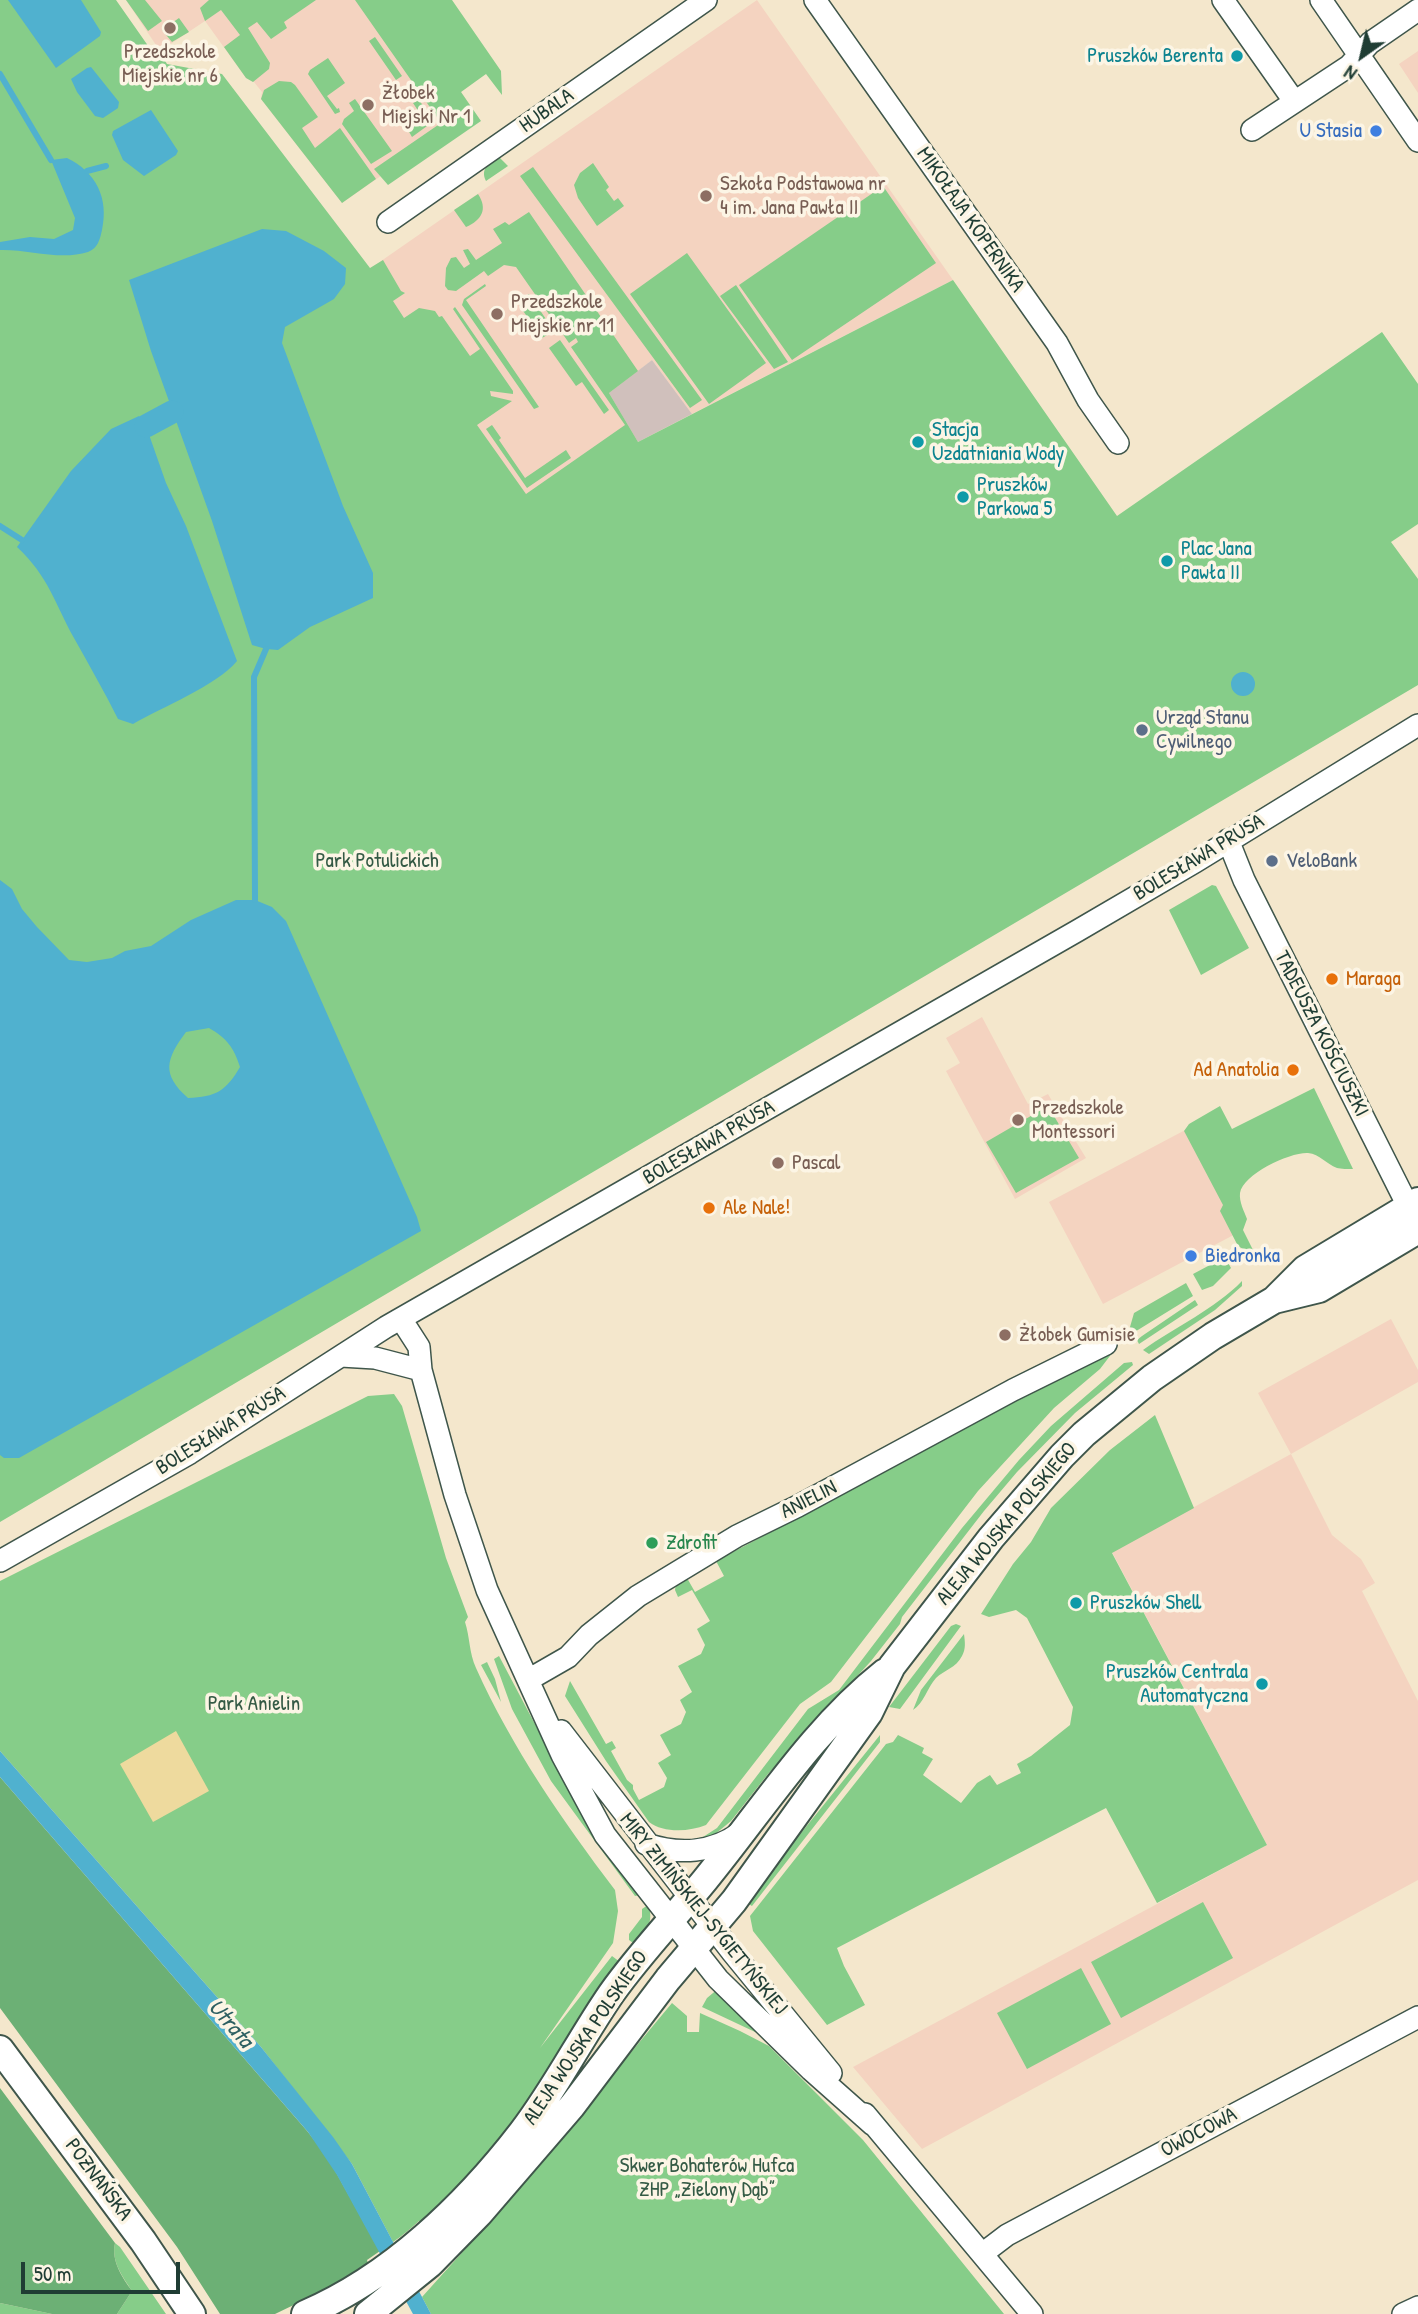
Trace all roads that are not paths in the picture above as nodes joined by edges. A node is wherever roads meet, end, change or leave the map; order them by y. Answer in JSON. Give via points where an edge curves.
{"nodes":[{"id":1,"x":706,"y":0,"type":"edge"},
{"id":2,"x":816,"y":0,"type":"edge"},
{"id":3,"x":1223,"y":0,"type":"edge"},
{"id":4,"x":1321,"y":0,"type":"edge"},
{"id":5,"x":1418,"y":10,"type":"edge"},
{"id":6,"x":1359,"y":55,"type":"junction"},
{"id":7,"x":1294,"y":101,"type":"junction"},
{"id":8,"x":1252,"y":130,"type":"dead end"},
{"id":9,"x":1418,"y":141,"type":"edge"},
{"id":10,"x":388,"y":222,"type":"dead end"},
{"id":11,"x":1118,"y":443,"type":"dead end"},
{"id":12,"x":1418,"y":725,"type":"edge"},
{"id":13,"x":1228,"y":840,"type":"junction"},
{"id":14,"x":1416,"y":1216,"type":"edge"},
{"id":15,"x":401,"y":1319,"type":"junction"},
{"id":16,"x":1106,"y":1344,"type":"dead end"},
{"id":17,"x":341,"y":1356,"type":"junction"},
{"id":18,"x":421,"y":1370,"type":"junction"},
{"id":19,"x":0,"y":1561,"type":"edge"},
{"id":20,"x":892,"y":1666,"type":"junction"},
{"id":21,"x":528,"y":1680,"type":"junction"},
{"id":22,"x":539,"y":1701,"type":"junction"},
{"id":23,"x":745,"y":1828,"type":"junction"},
{"id":24,"x":646,"y":1844,"type":"junction"},
{"id":25,"x":689,"y":1898,"type":"junction"},
{"id":26,"x":671,"y":1920,"type":"junction"},
{"id":27,"x":712,"y":1926,"type":"junction"},
{"id":28,"x":693,"y":1949,"type":"junction"},
{"id":29,"x":1418,"y":2017,"type":"edge"},
{"id":30,"x":0,"y":2049,"type":"edge"},
{"id":31,"x":873,"y":2124,"type":"junction"},
{"id":32,"x":423,"y":2254,"type":"junction"},
{"id":33,"x":982,"y":2254,"type":"junction"},
{"id":34,"x":378,"y":2307,"type":"edge"},
{"id":35,"x":1418,"y":2307,"type":"edge"},
{"id":36,"x":192,"y":2314,"type":"edge"},
{"id":37,"x":305,"y":2314,"type":"edge"},
{"id":38,"x":1032,"y":2314,"type":"edge"},
{"id":39,"x":1403,"y":2314,"type":"edge"}],
"edges":[{"from":1,"to":10,"type":"street","name":"HUBALA"},
{"from":2,"to":11,"type":"street","name":"MIKOŁAJA KOPERNIKA","via":[[1057,343]]},
{"from":3,"to":7,"type":"street"},
{"from":4,"to":6,"type":"street"},
{"from":5,"to":6,"type":"street"},
{"from":6,"to":7,"type":"street"},
{"from":6,"to":9,"type":"street"},
{"from":7,"to":8,"type":"street"},
{"from":12,"to":13,"type":"street","name":"BOLESŁAWA PRUSA"},
{"from":13,"to":14,"type":"street","name":"TADEUSZA KOŚCIUSZKI","via":[[1268,929]]},
{"from":13,"to":15,"type":"street","name":"BOLESŁAWA PRUSA"},
{"from":14,"to":20,"type":"main road","name":"ALEJA WOJSKA POLSKIEGO","via":[[1320,1289],[1274,1300],[1208,1340],[1152,1378],[1084,1434],[991,1538]]},
{"from":15,"to":17,"type":"street","name":"BOLESŁAWA PRUSA"},
{"from":15,"to":18,"type":"street","name":"MIRY ZIMIŃSKIEJ-SYGIETYŃSKIEJ","via":[[419,1347]]},
{"from":16,"to":21,"type":"street","name":"ANIELIN","via":[[737,1536],[638,1596],[568,1657]]},
{"from":17,"to":18,"type":"street","via":[[375,1358]]},
{"from":17,"to":19,"type":"street","name":"BOLESŁAWA PRUSA","via":[[190,1453]]},
{"from":18,"to":21,"type":"street","name":"MIRY ZIMIŃSKIEJ-SYGIETYŃSKIEJ","via":[[454,1495],[487,1590]]},
{"from":20,"to":23,"type":"main road","name":"ALEJA WOJSKA POLSKIEGO","via":[[854,1696]]},
{"from":20,"to":27,"type":"main road","name":"ALEJA WOJSKA POLSKIEGO","via":[[869,1713]]},
{"from":21,"to":22,"type":"street","name":"MIRY ZIMIŃSKIEJ-SYGIETYŃSKIEJ"},
{"from":22,"to":24,"type":"street","name":"MIRY ZIMIŃSKIEJ-SYGIETYŃSKIEJ"},
{"from":22,"to":26,"type":"street","name":"MIRY ZIMIŃSKIEJ-SYGIETYŃSKIEJ","via":[[605,1835]]},
{"from":23,"to":24,"type":"street","via":[[723,1843],[697,1850],[671,1851]]},
{"from":23,"to":25,"type":"main road","name":"ALEJA WOJSKA POLSKIEGO"},
{"from":24,"to":25,"type":"street","name":"MIRY ZIMIŃSKIEJ-SYGIETYŃSKIEJ"},
{"from":25,"to":26,"type":"main road","name":"ALEJA WOJSKA POLSKIEGO"},
{"from":25,"to":27,"type":"street","name":"MIRY ZIMIŃSKIEJ-SYGIETYŃSKIEJ"},
{"from":26,"to":28,"type":"street","name":"MIRY ZIMIŃSKIEJ-SYGIETYŃSKIEJ"},
{"from":26,"to":32,"type":"main road","name":"ALEJA WOJSKA POLSKIEGO","via":[[612,1994],[522,2132]]},
{"from":27,"to":28,"type":"main road","name":"ALEJA WOJSKA POLSKIEGO"},
{"from":27,"to":31,"type":"street","name":"MIRY ZIMIŃSKIEJ-SYGIETYŃSKIEJ"},
{"from":28,"to":31,"type":"street","name":"MIRY ZIMIŃSKIEJ-SYGIETYŃSKIEJ","via":[[747,2010]]},
{"from":28,"to":32,"type":"main road","name":"ALEJA WOJSKA POLSKIEGO","via":[[572,2106],[479,2214]]},
{"from":29,"to":33,"type":"street","name":"OWOCOWA","via":[[1007,2235]]},
{"from":30,"to":36,"type":"main road","name":"POZNAŃSKA"},
{"from":31,"to":33,"type":"street","name":"MIRY ZIMIŃSKIEJ-SYGIETYŃSKIEJ"},
{"from":32,"to":34,"type":"main road","name":"ALEJA WOJSKA POLSKIEGO"},
{"from":32,"to":37,"type":"main road","name":"ALEJA WOJSKA POLSKIEGO","via":[[376,2273]]},
{"from":33,"to":38,"type":"street","name":"MIRY ZIMIŃSKIEJ-SYGIETYŃSKIEJ"},
{"from":35,"to":39,"type":"street"}]}
